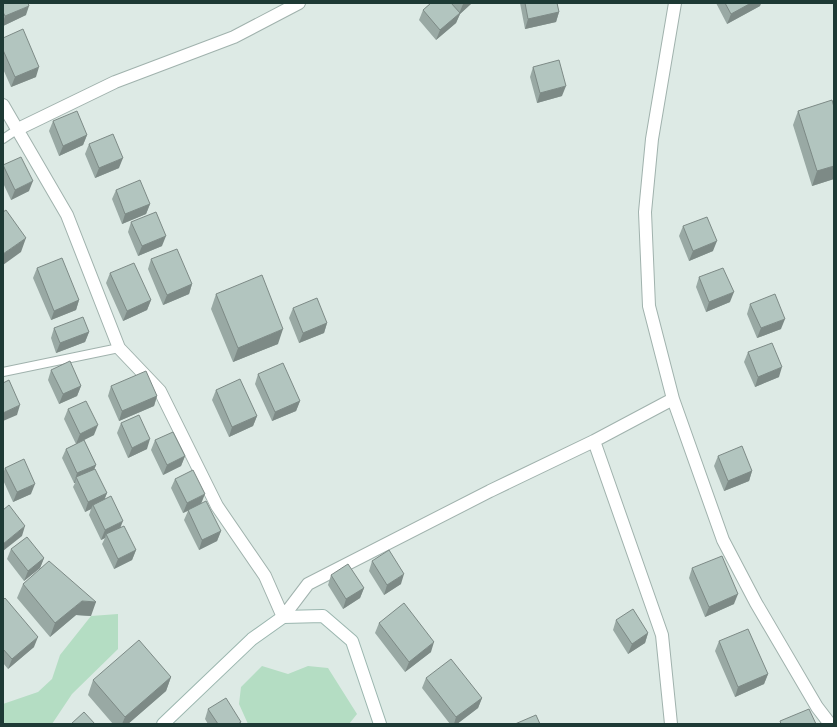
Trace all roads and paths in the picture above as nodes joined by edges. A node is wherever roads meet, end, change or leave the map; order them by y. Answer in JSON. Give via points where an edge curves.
{"nodes":[{"id":1,"x":299,"y":3,"type":"edge"},
{"id":2,"x":675,"y":3,"type":"edge"},
{"id":3,"x":3,"y":105,"type":"edge"},
{"id":4,"x":11,"y":124,"type":"edge"},
{"id":5,"x":3,"y":139,"type":"edge"},
{"id":6,"x":119,"y":348,"type":"junction"},
{"id":7,"x":3,"y":372,"type":"edge"},
{"id":8,"x":673,"y":399,"type":"junction"},
{"id":9,"x":594,"y":441,"type":"junction"},
{"id":10,"x":283,"y":616,"type":"junction"},
{"id":11,"x":163,"y":724,"type":"edge"},
{"id":12,"x":380,"y":724,"type":"edge"},
{"id":13,"x":671,"y":724,"type":"edge"},
{"id":14,"x":830,"y":724,"type":"edge"}],
"edges":[{"from":1,"to":4,"type":"street","via":[[234,37]]},
{"from":2,"to":8,"type":"street","via":[[652,139],[645,212],[649,306]]},
{"from":3,"to":4,"type":"street"},
{"from":4,"to":5,"type":"lane"},
{"from":4,"to":6,"type":"street","via":[[67,215]]},
{"from":6,"to":7,"type":"lane"},
{"from":6,"to":10,"type":"street","via":[[160,391],[217,506],[265,576]]},
{"from":8,"to":9,"type":"street"},
{"from":8,"to":14,"type":"street","via":[[723,540],[756,603],[817,707]]},
{"from":9,"to":10,"type":"street","via":[[308,584]]},
{"from":9,"to":13,"type":"street","via":[[662,636]]},
{"from":10,"to":11,"type":"street","via":[[252,639]]},
{"from":10,"to":12,"type":"street","via":[[323,616],[352,641]]}]}
